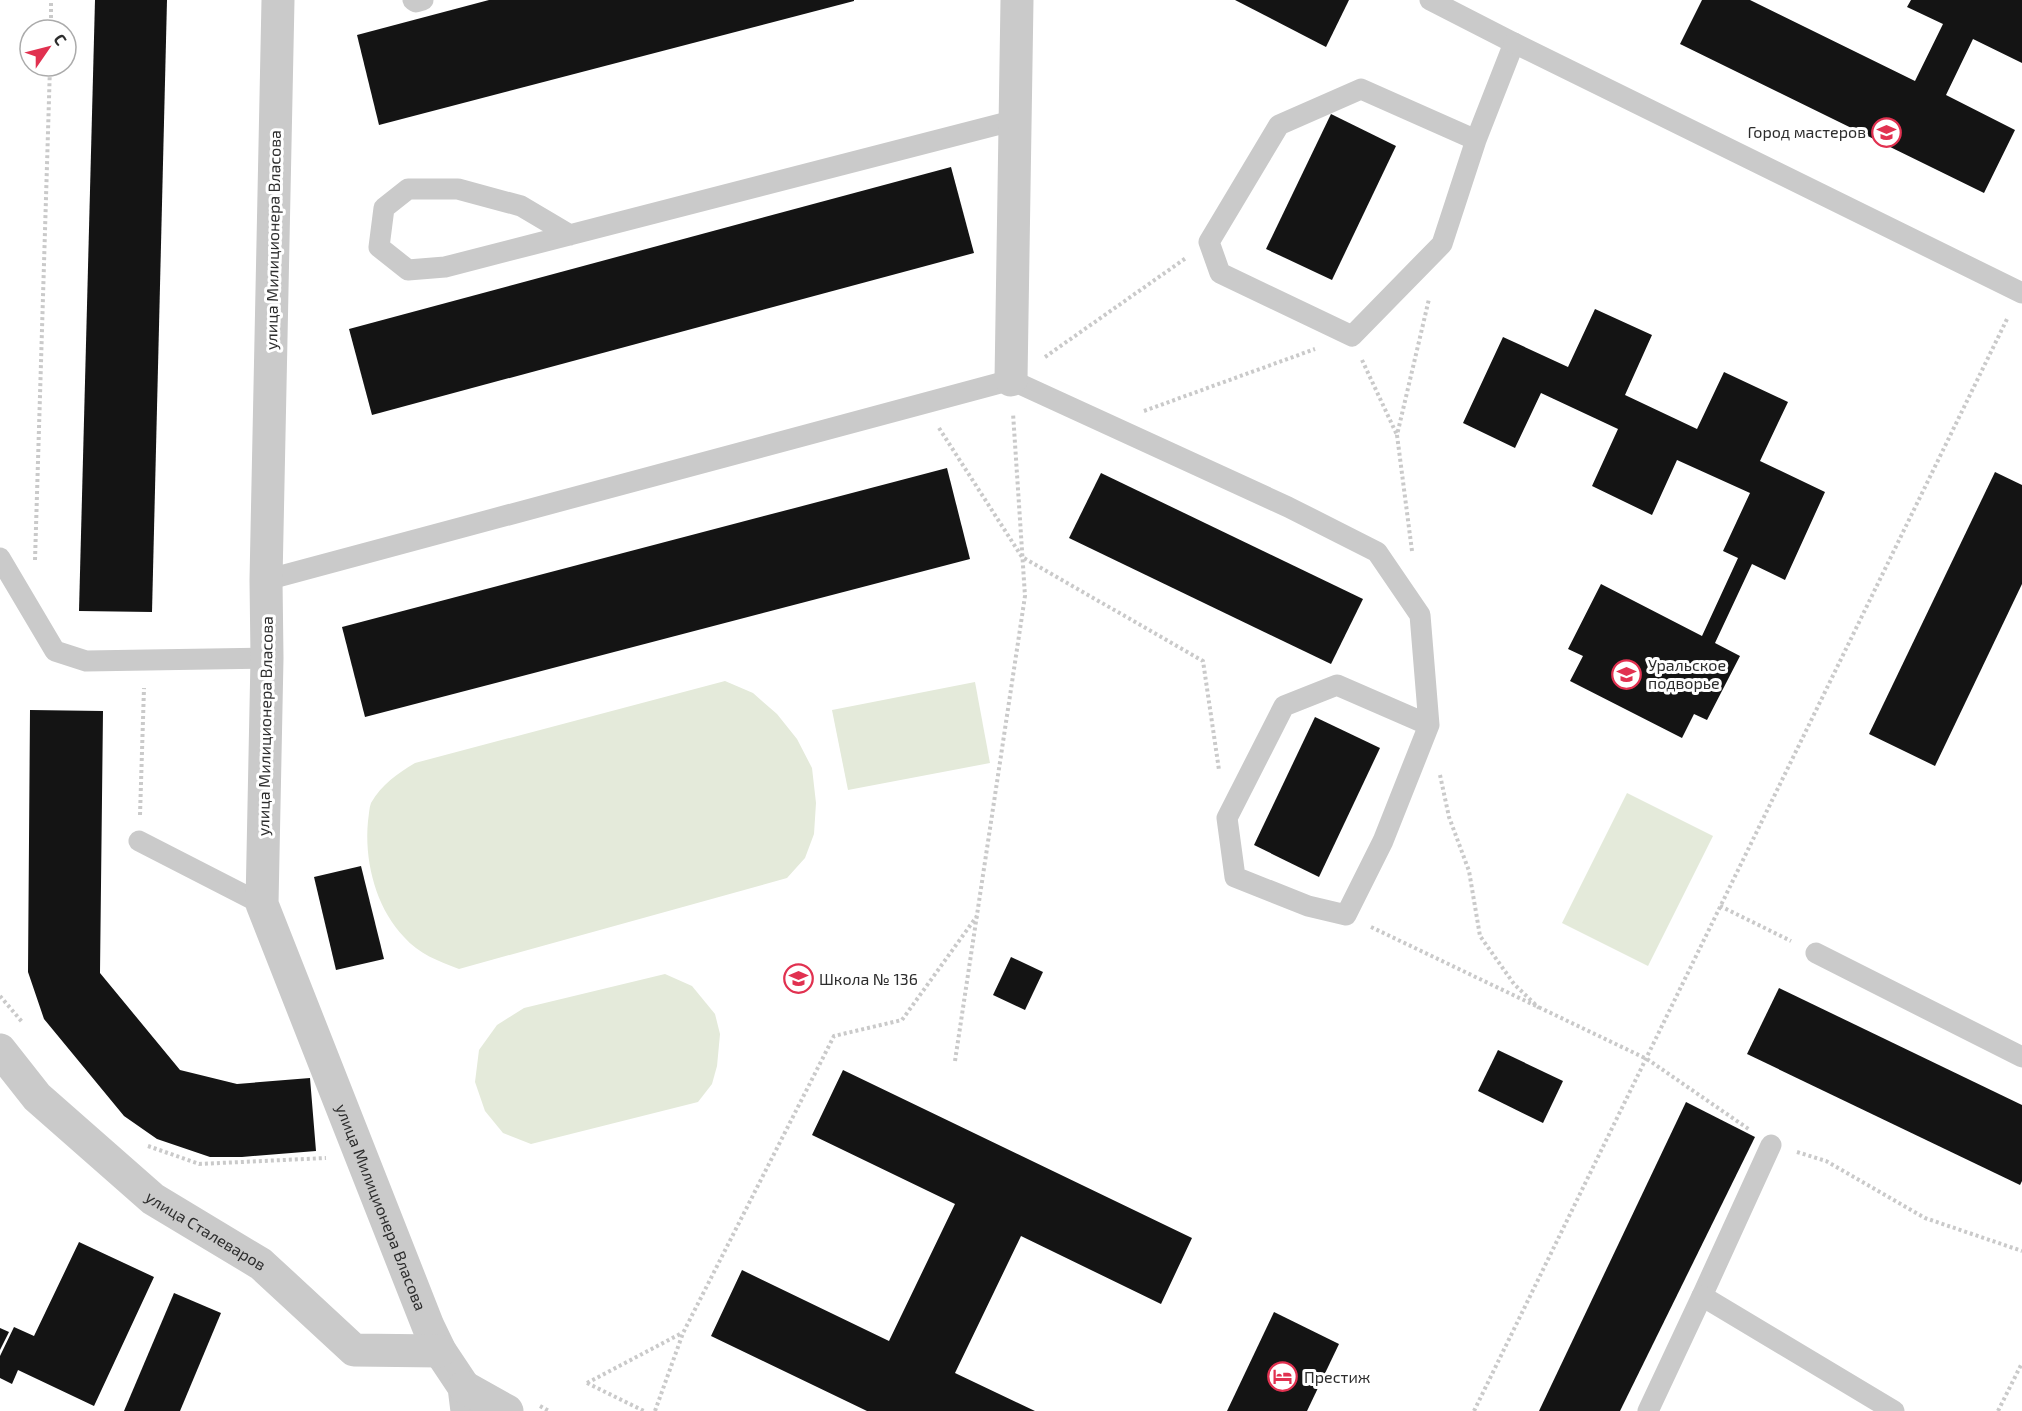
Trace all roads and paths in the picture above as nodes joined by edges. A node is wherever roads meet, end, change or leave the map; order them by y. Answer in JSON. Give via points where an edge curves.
{"nodes":[{"id":1,"x":51,"y":0,"type":"edge"},
{"id":2,"x":278,"y":0,"type":"edge"},
{"id":3,"x":412,"y":0,"type":"edge"},
{"id":4,"x":423,"y":0,"type":"edge"},
{"id":5,"x":1017,"y":0,"type":"edge"},
{"id":6,"x":1430,"y":0,"type":"edge"},
{"id":7,"x":51,"y":18,"type":"edge"},
{"id":8,"x":1514,"y":43,"type":"junction"},
{"id":9,"x":50,"y":78,"type":"edge"},
{"id":10,"x":1016,"y":120,"type":"junction"},
{"id":11,"x":1476,"y":140,"type":"junction"},
{"id":12,"x":570,"y":235,"type":"junction"},
{"id":13,"x":1209,"y":242,"type":"junction"},
{"id":14,"x":1442,"y":244,"type":"junction"},
{"id":15,"x":2021,"y":292,"type":"edge"},
{"id":16,"x":1352,"y":336,"type":"junction"},
{"id":17,"x":1011,"y":380,"type":"junction"},
{"id":18,"x":924,"y":404,"type":"junction"},
{"id":19,"x":1107,"y":424,"type":"junction"},
{"id":20,"x":1397,"y":435,"type":"junction"},
{"id":21,"x":1022,"y":557,"type":"junction"},
{"id":22,"x":0,"y":558,"type":"edge"},
{"id":23,"x":1413,"y":558,"type":"dead end"},
{"id":24,"x":266,"y":580,"type":"junction"},
{"id":25,"x":34,"y":615,"type":"junction"},
{"id":26,"x":267,"y":658,"type":"junction"},
{"id":27,"x":145,"y":660,"type":"junction"},
{"id":28,"x":1429,"y":725,"type":"junction"},
{"id":29,"x":1227,"y":818,"type":"junction"},
{"id":30,"x":139,"y":841,"type":"joint"},
{"id":31,"x":262,"y":904,"type":"junction"},
{"id":32,"x":1720,"y":906,"type":"junction"},
{"id":33,"x":1346,"y":915,"type":"junction"},
{"id":34,"x":977,"y":916,"type":"junction"},
{"id":35,"x":1816,"y":953,"type":"joint"},
{"id":36,"x":0,"y":996,"type":"edge"},
{"id":37,"x":1542,"y":1010,"type":"junction"},
{"id":38,"x":25,"y":1026,"type":"dead end"},
{"id":39,"x":0,"y":1050,"type":"edge"},
{"id":40,"x":2022,"y":1057,"type":"edge"},
{"id":41,"x":1647,"y":1059,"type":"junction"},
{"id":42,"x":955,"y":1061,"type":"dead end"},
{"id":43,"x":1770,"y":1145,"type":"junction"},
{"id":44,"x":147,"y":1146,"type":"dead end"},
{"id":45,"x":331,"y":1158,"type":"dead end"},
{"id":46,"x":2022,"y":1251,"type":"edge"},
{"id":47,"x":1702,"y":1296,"type":"junction"},
{"id":48,"x":683,"y":1333,"type":"junction"},
{"id":49,"x":440,"y":1351,"type":"junction"},
{"id":50,"x":2022,"y":1363,"type":"edge"},
{"id":51,"x":465,"y":1399,"type":"edge"},
{"id":52,"x":507,"y":1411,"type":"edge"},
{"id":53,"x":644,"y":1411,"type":"edge"},
{"id":54,"x":655,"y":1411,"type":"edge"},
{"id":55,"x":1474,"y":1411,"type":"edge"},
{"id":56,"x":1648,"y":1411,"type":"edge"},
{"id":57,"x":1894,"y":1411,"type":"edge"},
{"id":58,"x":1998,"y":1411,"type":"edge"}],
"edges":[{"from":1,"to":7,"type":"path"},
{"from":2,"to":24,"type":"street","name":"улица Милиционера Власова"},
{"from":3,"to":4,"type":"lane"},
{"from":5,"to":10,"type":"street"},
{"from":6,"to":8,"type":"lane"},
{"from":8,"to":11,"type":"lane"},
{"from":8,"to":15,"type":"lane"},
{"from":9,"to":25,"type":"path"},
{"from":10,"to":12,"type":"lane"},
{"from":10,"to":17,"type":"street"},
{"from":11,"to":13,"type":"lane","via":[[1361,89],[1279,125]]},
{"from":11,"to":14,"type":"lane"},
{"from":12,"to":12,"type":"lane","via":[[521,206],[458,189],[408,189],[384,208],[379,247],[408,270],[446,267]]},
{"from":13,"to":16,"type":"lane","via":[[1220,273]]},
{"from":13,"to":17,"type":"path"},
{"from":14,"to":16,"type":"lane"},
{"from":14,"to":20,"type":"path"},
{"from":15,"to":32,"type":"path"},
{"from":16,"to":19,"type":"path"},
{"from":16,"to":20,"type":"path"},
{"from":17,"to":18,"type":"lane"},
{"from":17,"to":19,"type":"lane"},
{"from":17,"to":21,"type":"path"},
{"from":18,"to":21,"type":"path"},
{"from":18,"to":24,"type":"lane"},
{"from":19,"to":28,"type":"lane","via":[[1377,552],[1420,615]]},
{"from":20,"to":23,"type":"path"},
{"from":21,"to":29,"type":"path","via":[[1203,661]]},
{"from":21,"to":34,"type":"path","via":[[1025,596]]},
{"from":22,"to":25,"type":"lane"},
{"from":24,"to":26,"type":"street","name":"улица Милиционера Власова"},
{"from":25,"to":27,"type":"lane","via":[[55,651],[86,661]]},
{"from":26,"to":27,"type":"lane"},
{"from":26,"to":31,"type":"street","name":"улица Милиционера Власова"},
{"from":27,"to":30,"type":"path"},
{"from":28,"to":29,"type":"lane","via":[[1337,685],[1284,706]]},
{"from":28,"to":33,"type":"lane","via":[[1383,841]]},
{"from":28,"to":37,"type":"path","via":[[1449,818],[1469,871],[1480,936],[1514,984]]},
{"from":29,"to":33,"type":"lane","via":[[1235,877],[1308,906]]},
{"from":30,"to":31,"type":"lane"},
{"from":31,"to":49,"type":"street","name":"улица Милиционера Власова"},
{"from":32,"to":35,"type":"path"},
{"from":32,"to":41,"type":"path"},
{"from":33,"to":37,"type":"path"},
{"from":34,"to":42,"type":"path"},
{"from":34,"to":48,"type":"path","via":[[902,1020],[834,1035]]},
{"from":35,"to":40,"type":"lane"},
{"from":36,"to":38,"type":"path"},
{"from":37,"to":41,"type":"path"},
{"from":39,"to":49,"type":"street","name":"улица Сталеваров","via":[[37,1097],[153,1199],[261,1264],[354,1350]]},
{"from":41,"to":43,"type":"path"},
{"from":41,"to":55,"type":"path"},
{"from":43,"to":46,"type":"path","via":[[1826,1161],[1925,1218]]},
{"from":43,"to":47,"type":"lane"},
{"from":44,"to":45,"type":"path","via":[[199,1164]]},
{"from":47,"to":56,"type":"lane"},
{"from":47,"to":57,"type":"lane"},
{"from":48,"to":53,"type":"path","via":[[587,1383]]},
{"from":48,"to":54,"type":"path"},
{"from":49,"to":51,"type":"street","name":"улица Милиционера Власова"},
{"from":50,"to":58,"type":"path"},
{"from":51,"to":52,"type":"street"}]}
